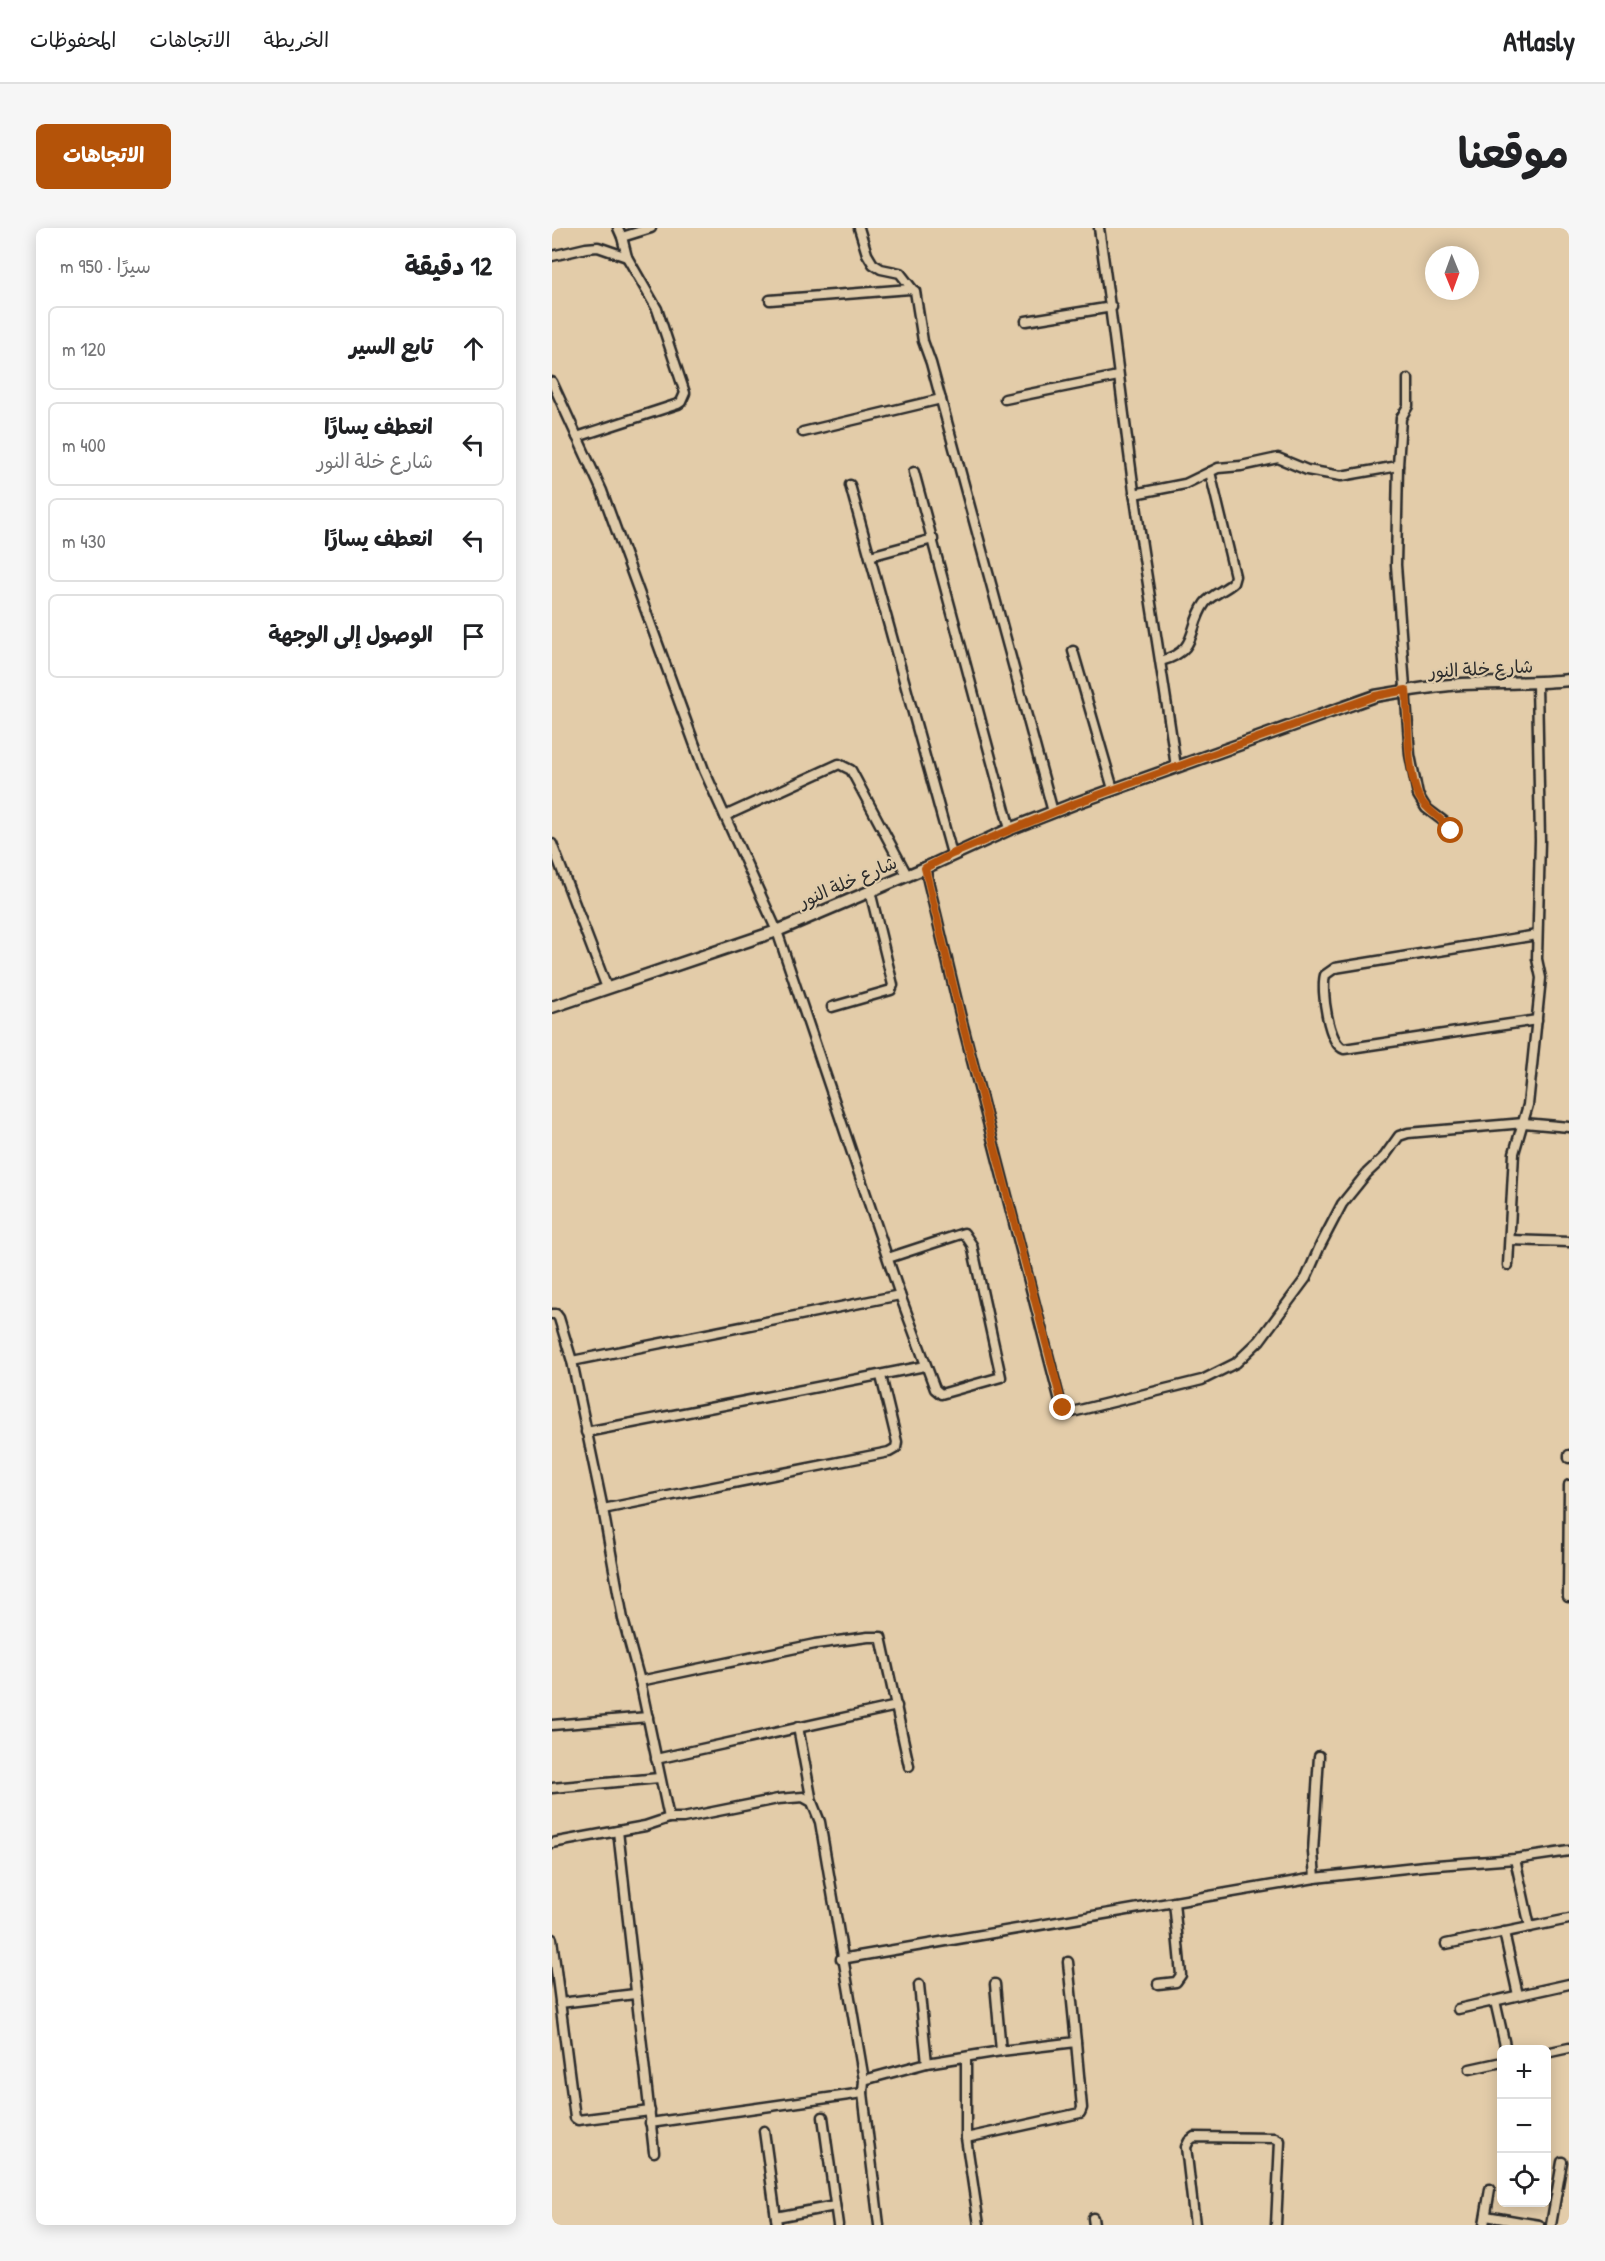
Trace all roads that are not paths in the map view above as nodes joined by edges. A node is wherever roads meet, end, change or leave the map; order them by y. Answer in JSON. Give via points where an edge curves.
{"nodes":[{"id":1,"x":618,"y":228,"type":"edge"},
{"id":2,"x":651,"y":228,"type":"edge"},
{"id":3,"x":859,"y":228,"type":"edge"},
{"id":4,"x":1099,"y":228,"type":"edge"},
{"id":5,"x":622,"y":237,"type":"junction"},
{"id":6,"x":552,"y":256,"type":"edge"},
{"id":7,"x":627,"y":257,"type":"junction"},
{"id":8,"x":913,"y":290,"type":"junction"},
{"id":9,"x":770,"y":300,"type":"dead end"},
{"id":10,"x":1112,"y":307,"type":"junction"},
{"id":11,"x":1026,"y":321,"type":"dead end"},
{"id":12,"x":1118,"y":376,"type":"junction"},
{"id":13,"x":1408,"y":380,"type":"dead end"},
{"id":14,"x":552,"y":382,"type":"edge"},
{"id":15,"x":941,"y":399,"type":"junction"},
{"id":16,"x":1005,"y":399,"type":"dead end"},
{"id":17,"x":803,"y":432,"type":"dead end"},
{"id":18,"x":577,"y":437,"type":"junction"},
{"id":19,"x":1398,"y":466,"type":"junction"},
{"id":20,"x":914,"y":472,"type":"dead end"},
{"id":21,"x":1210,"y":472,"type":"junction"},
{"id":22,"x":850,"y":485,"type":"dead end"},
{"id":23,"x":1134,"y":494,"type":"junction"},
{"id":24,"x":933,"y":539,"type":"junction"},
{"id":25,"x":870,"y":556,"type":"junction"},
{"id":26,"x":1073,"y":651,"type":"dead end"},
{"id":27,"x":1161,"y":661,"type":"junction"},
{"id":28,"x":1569,"y":680,"type":"edge"},
{"id":29,"x":1537,"y":684,"type":"junction"},
{"id":30,"x":1406,"y":690,"type":"junction"},
{"id":31,"x":1176,"y":767,"type":"junction"},
{"id":32,"x":1113,"y":789,"type":"junction"},
{"id":33,"x":1053,"y":812,"type":"junction"},
{"id":34,"x":724,"y":816,"type":"junction"},
{"id":35,"x":1010,"y":829,"type":"junction"},
{"id":36,"x":1451,"y":831,"type":"dead end"},
{"id":37,"x":552,"y":844,"type":"edge"},
{"id":38,"x":952,"y":854,"type":"junction"},
{"id":39,"x":925,"y":868,"type":"junction"},
{"id":40,"x":907,"y":875,"type":"junction"},
{"id":41,"x":870,"y":891,"type":"junction"},
{"id":42,"x":777,"y":930,"type":"junction"},
{"id":43,"x":1537,"y":935,"type":"junction"},
{"id":44,"x":607,"y":988,"type":"junction"},
{"id":45,"x":552,"y":1007,"type":"edge"},
{"id":46,"x":832,"y":1007,"type":"dead end"},
{"id":47,"x":1537,"y":1020,"type":"junction"},
{"id":48,"x":1524,"y":1123,"type":"junction"},
{"id":49,"x":1569,"y":1127,"type":"edge"},
{"id":50,"x":1509,"y":1240,"type":"junction"},
{"id":51,"x":1569,"y":1242,"type":"edge"},
{"id":52,"x":888,"y":1258,"type":"junction"},
{"id":53,"x":1508,"y":1265,"type":"dead end"},
{"id":54,"x":900,"y":1295,"type":"junction"},
{"id":55,"x":552,"y":1314,"type":"edge"},
{"id":56,"x":572,"y":1361,"type":"junction"},
{"id":57,"x":925,"y":1366,"type":"junction"},
{"id":58,"x":880,"y":1376,"type":"junction"},
{"id":59,"x":586,"y":1432,"type":"junction"},
{"id":60,"x":1569,"y":1485,"type":"edge"},
{"id":61,"x":603,"y":1509,"type":"junction"},
{"id":62,"x":1568,"y":1597,"type":"edge"},
{"id":63,"x":640,"y":1681,"type":"junction"},
{"id":64,"x":897,"y":1706,"type":"junction"},
{"id":65,"x":648,"y":1717,"type":"junction"},
{"id":66,"x":552,"y":1725,"type":"edge"},
{"id":67,"x":798,"y":1727,"type":"junction"},
{"id":68,"x":1319,"y":1756,"type":"dead end"},
{"id":69,"x":656,"y":1759,"type":"junction"},
{"id":70,"x":909,"y":1766,"type":"dead end"},
{"id":71,"x":659,"y":1778,"type":"junction"},
{"id":72,"x":552,"y":1788,"type":"edge"},
{"id":73,"x":812,"y":1802,"type":"junction"},
{"id":74,"x":669,"y":1818,"type":"junction"},
{"id":75,"x":618,"y":1831,"type":"junction"},
{"id":76,"x":552,"y":1843,"type":"edge"},
{"id":77,"x":1569,"y":1851,"type":"edge"},
{"id":78,"x":1515,"y":1859,"type":"junction"},
{"id":79,"x":1315,"y":1878,"type":"junction"},
{"id":80,"x":1174,"y":1902,"type":"junction"},
{"id":81,"x":1569,"y":1919,"type":"edge"},
{"id":82,"x":1530,"y":1927,"type":"junction"},
{"id":83,"x":1504,"y":1932,"type":"junction"},
{"id":84,"x":552,"y":1940,"type":"edge"},
{"id":85,"x":1446,"y":1944,"type":"dead end"},
{"id":86,"x":842,"y":1959,"type":"junction"},
{"id":87,"x":1068,"y":1962,"type":"dead end"},
{"id":88,"x":995,"y":1984,"type":"dead end"},
{"id":89,"x":1158,"y":1984,"type":"dead end"},
{"id":90,"x":1569,"y":1984,"type":"edge"},
{"id":91,"x":920,"y":1985,"type":"dead end"},
{"id":92,"x":635,"y":1994,"type":"junction"},
{"id":93,"x":1518,"y":1995,"type":"junction"},
{"id":94,"x":1495,"y":2001,"type":"junction"},
{"id":95,"x":560,"y":2003,"type":"junction"},
{"id":96,"x":1458,"y":2009,"type":"dead end"},
{"id":97,"x":1076,"y":2042,"type":"junction"},
{"id":98,"x":1505,"y":2045,"type":"edge"},
{"id":99,"x":1569,"y":2048,"type":"edge"},
{"id":100,"x":1001,"y":2051,"type":"junction"},
{"id":101,"x":1551,"y":2052,"type":"edge"},
{"id":102,"x":966,"y":2058,"type":"junction"},
{"id":103,"x":927,"y":2063,"type":"junction"},
{"id":104,"x":1497,"y":2063,"type":"edge"},
{"id":105,"x":1470,"y":2069,"type":"dead end"},
{"id":106,"x":864,"y":2080,"type":"junction"},
{"id":107,"x":863,"y":2093,"type":"junction"},
{"id":108,"x":650,"y":2111,"type":"junction"},
{"id":109,"x":824,"y":2117,"type":"dead end"},
{"id":110,"x":650,"y":2122,"type":"junction"},
{"id":111,"x":764,"y":2131,"type":"dead end"},
{"id":112,"x":966,"y":2138,"type":"junction"},
{"id":113,"x":654,"y":2152,"type":"dead end"},
{"id":114,"x":1562,"y":2162,"type":"dead end"},
{"id":115,"x":1490,"y":2189,"type":"dead end"},
{"id":116,"x":835,"y":2206,"type":"junction"},
{"id":117,"x":1485,"y":2220,"type":"edge"},
{"id":118,"x":777,"y":2221,"type":"edge"},
{"id":119,"x":838,"y":2225,"type":"edge"},
{"id":120,"x":879,"y":2225,"type":"edge"},
{"id":121,"x":979,"y":2225,"type":"edge"},
{"id":122,"x":1195,"y":2225,"type":"edge"},
{"id":123,"x":1276,"y":2225,"type":"edge"},
{"id":124,"x":1539,"y":2225,"type":"edge"},
{"id":125,"x":1551,"y":2225,"type":"edge"}],
"edges":[{"from":1,"to":5,"type":"street"},
{"from":2,"to":5,"type":"street"},
{"from":3,"to":8,"type":"street","via":[[870,260],[881,269],[900,273]]},
{"from":4,"to":10,"type":"street"},
{"from":5,"to":7,"type":"street"},
{"from":6,"to":7,"type":"street","via":[[598,247]]},
{"from":7,"to":18,"type":"street","via":[[657,309],[684,398],[678,404]]},
{"from":8,"to":9,"type":"street"},
{"from":8,"to":15,"type":"street","via":[[923,341]]},
{"from":10,"to":11,"type":"street"},
{"from":10,"to":12,"type":"street"},
{"from":12,"to":16,"type":"street"},
{"from":12,"to":23,"type":"street"},
{"from":13,"to":19,"type":"street","via":[[1408,406],[1401,418]]},
{"from":14,"to":18,"type":"street"},
{"from":15,"to":17,"type":"street"},
{"from":15,"to":33,"type":"street"},
{"from":18,"to":34,"type":"street","via":[[602,491]]},
{"from":19,"to":21,"type":"street","via":[[1341,476],[1319,474],[1278,458]]},
{"from":19,"to":30,"type":"street","via":[[1396,565]]},
{"from":20,"to":24,"type":"street"},
{"from":21,"to":23,"type":"street","via":[[1172,488]]},
{"from":21,"to":27,"type":"street","via":[[1233,583],[1206,602],[1184,650]]},
{"from":22,"to":25,"type":"street"},
{"from":23,"to":27,"type":"street"},
{"from":24,"to":25,"type":"street"},
{"from":24,"to":35,"type":"street"},
{"from":25,"to":38,"type":"street"},
{"from":26,"to":32,"type":"street"},
{"from":27,"to":31,"type":"street"},
{"from":28,"to":29,"type":"street","name":"شارع خلة النور"},
{"from":29,"to":30,"type":"street","name":"شارع خلة النور","via":[[1464,684]]},
{"from":29,"to":43,"type":"street"},
{"from":30,"to":31,"type":"street","name":"شارع خلة النور","via":[[1375,696]]},
{"from":30,"to":36,"type":"street","via":[[1410,755],[1418,795]]},
{"from":31,"to":32,"type":"street","name":"شارع خلة النور"},
{"from":32,"to":33,"type":"street","name":"شارع خلة النور"},
{"from":33,"to":35,"type":"street","name":"شارع خلة النور"},
{"from":34,"to":40,"type":"street","via":[[839,764],[846,766]]},
{"from":34,"to":42,"type":"street"},
{"from":35,"to":38,"type":"street","name":"شارع خلة النور"},
{"from":37,"to":44,"type":"street"},
{"from":38,"to":39,"type":"street","name":"شارع خلة النور"},
{"from":39,"to":40,"type":"street","name":"شارع خلة النور"},
{"from":39,"to":48,"type":"street","via":[[1060,1401],[1063,1408],[1072,1412],[1203,1380],[1236,1363],[1287,1305],[1306,1278],[1342,1204],[1399,1136]]},
{"from":40,"to":41,"type":"street","name":"شارع خلة النور"},
{"from":41,"to":42,"type":"street","name":"شارع خلة النور"},
{"from":41,"to":46,"type":"street","via":[[893,985],[891,990]]},
{"from":42,"to":44,"type":"street","name":"شارع خلة النور"},
{"from":42,"to":52,"type":"street"},
{"from":43,"to":47,"type":"street","via":[[1541,978]]},
{"from":43,"to":47,"type":"street","via":[[1335,968],[1325,975],[1323,982],[1334,1041],[1344,1049]]},
{"from":44,"to":45,"type":"street","name":"شارع خلة النور"},
{"from":47,"to":48,"type":"street"},
{"from":48,"to":49,"type":"street"},
{"from":48,"to":50,"type":"street","via":[[1513,1159]]},
{"from":50,"to":51,"type":"street"},
{"from":50,"to":53,"type":"street"},
{"from":52,"to":54,"type":"street"},
{"from":52,"to":57,"type":"street","via":[[964,1233],[972,1245],[1001,1377],[941,1394]]},
{"from":54,"to":56,"type":"street"},
{"from":54,"to":57,"type":"street"},
{"from":55,"to":56,"type":"street","via":[[559,1318]]},
{"from":56,"to":59,"type":"street"},
{"from":57,"to":58,"type":"street"},
{"from":58,"to":59,"type":"street"},
{"from":58,"to":61,"type":"street","via":[[897,1442],[889,1452]]},
{"from":59,"to":61,"type":"street"},
{"from":60,"to":62,"type":"street"},
{"from":61,"to":63,"type":"street","via":[[623,1619]]},
{"from":63,"to":64,"type":"street","via":[[815,1644],[881,1637]]},
{"from":63,"to":65,"type":"street"},
{"from":64,"to":67,"type":"street"},
{"from":64,"to":70,"type":"street"},
{"from":65,"to":66,"type":"street"},
{"from":65,"to":69,"type":"street"},
{"from":67,"to":69,"type":"street"},
{"from":67,"to":73,"type":"street"},
{"from":68,"to":79,"type":"street","via":[[1313,1843]]},
{"from":69,"to":71,"type":"street"},
{"from":71,"to":72,"type":"street"},
{"from":71,"to":74,"type":"street"},
{"from":73,"to":74,"type":"street","via":[[803,1797],[778,1799]]},
{"from":73,"to":86,"type":"street","via":[[820,1822]]},
{"from":74,"to":75,"type":"street"},
{"from":75,"to":76,"type":"street"},
{"from":75,"to":92,"type":"street"},
{"from":77,"to":78,"type":"street"},
{"from":78,"to":79,"type":"street"},
{"from":78,"to":82,"type":"street"},
{"from":79,"to":80,"type":"street"},
{"from":80,"to":86,"type":"street"},
{"from":80,"to":89,"type":"street","via":[[1181,1975],[1176,1982]]},
{"from":81,"to":82,"type":"street"},
{"from":82,"to":83,"type":"street"},
{"from":83,"to":85,"type":"street"},
{"from":83,"to":93,"type":"street"},
{"from":84,"to":95,"type":"street"},
{"from":86,"to":106,"type":"street"},
{"from":87,"to":97,"type":"street"},
{"from":88,"to":100,"type":"street"},
{"from":90,"to":93,"type":"street"},
{"from":91,"to":103,"type":"street"},
{"from":92,"to":95,"type":"street"},
{"from":92,"to":108,"type":"street"},
{"from":93,"to":94,"type":"street"},
{"from":94,"to":96,"type":"street"},
{"from":94,"to":98,"type":"street"},
{"from":95,"to":108,"type":"street","via":[[575,2118]]},
{"from":97,"to":100,"type":"street"},
{"from":97,"to":112,"type":"street","via":[[1080,2113]]},
{"from":99,"to":101,"type":"street"},
{"from":100,"to":102,"type":"street"},
{"from":102,"to":103,"type":"street"},
{"from":102,"to":112,"type":"street"},
{"from":103,"to":106,"type":"street"},
{"from":104,"to":105,"type":"street"},
{"from":106,"to":107,"type":"street"},
{"from":107,"to":110,"type":"street"},
{"from":107,"to":120,"type":"street"},
{"from":108,"to":110,"type":"street"},
{"from":109,"to":116,"type":"street"},
{"from":110,"to":113,"type":"street"},
{"from":111,"to":118,"type":"street"},
{"from":112,"to":121,"type":"street"},
{"from":114,"to":125,"type":"street"},
{"from":115,"to":117,"type":"street"},
{"from":116,"to":118,"type":"street"},
{"from":116,"to":119,"type":"street"},
{"from":117,"to":124,"type":"street"},
{"from":122,"to":123,"type":"street","via":[[1186,2147],[1194,2137],[1280,2141]]}]}
